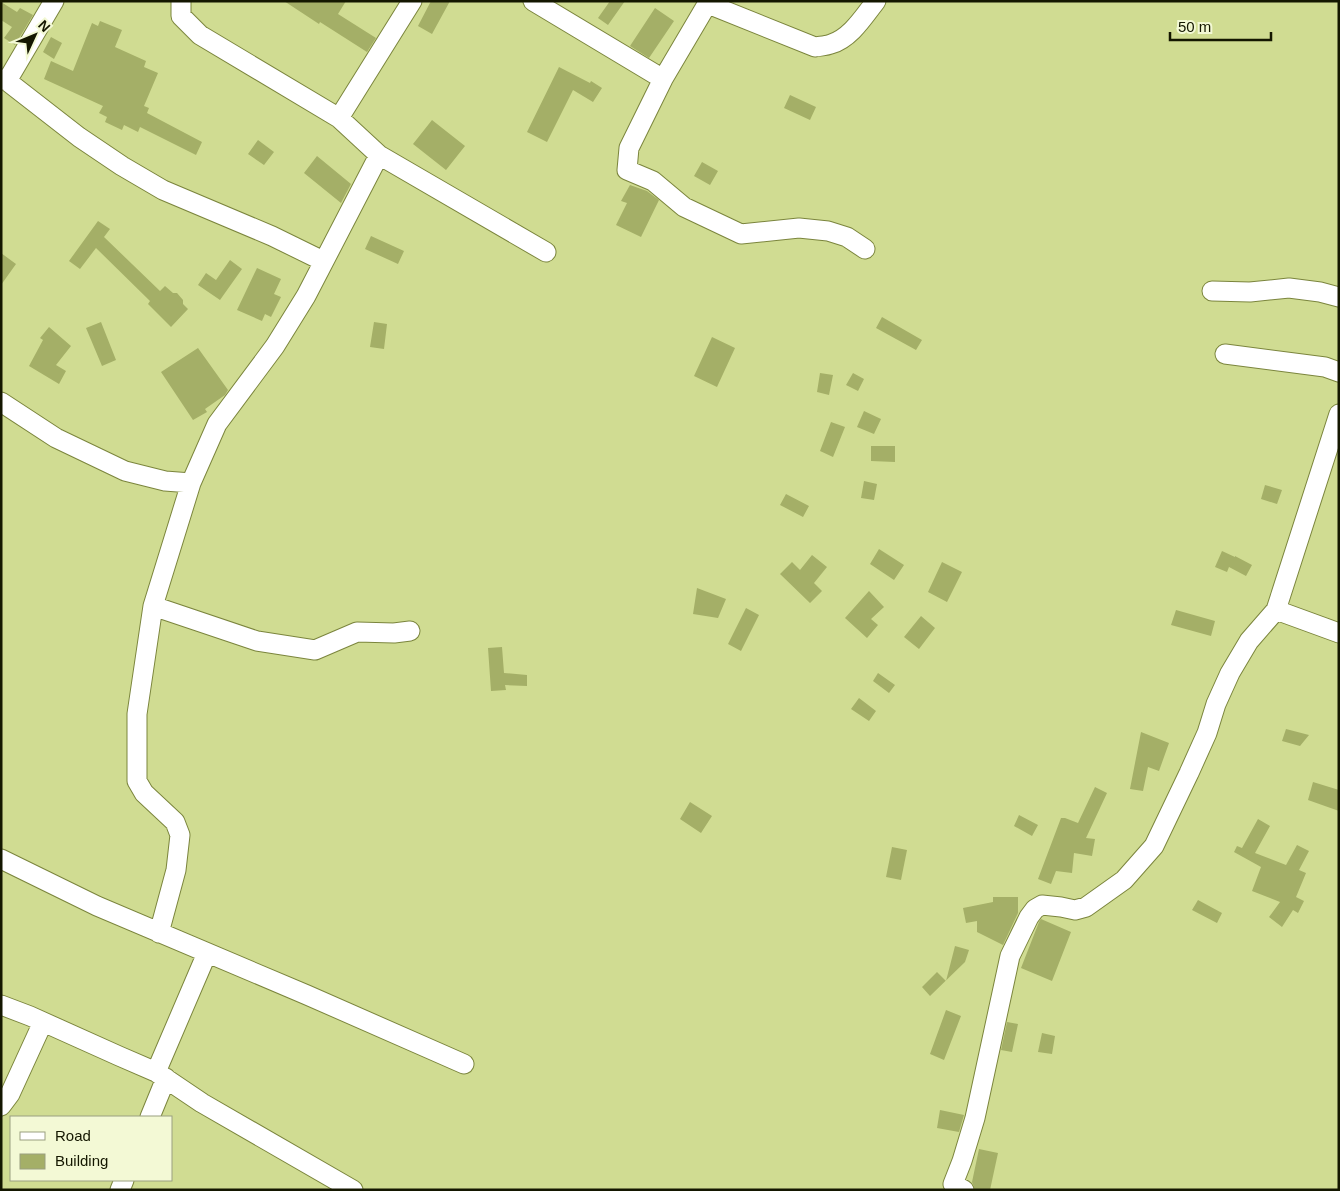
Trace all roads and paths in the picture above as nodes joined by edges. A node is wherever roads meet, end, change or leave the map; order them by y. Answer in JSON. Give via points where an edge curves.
{"nodes":[{"id":1,"x":54,"y":1,"type":"edge"},
{"id":2,"x":181,"y":1,"type":"edge"},
{"id":3,"x":412,"y":1,"type":"edge"},
{"id":4,"x":534,"y":1,"type":"edge"},
{"id":5,"x":876,"y":1,"type":"edge"},
{"id":6,"x":709,"y":3,"type":"edge"},
{"id":7,"x":663,"y":78,"type":"junction"},
{"id":8,"x":4,"y":80,"type":"edge"},
{"id":9,"x":339,"y":118,"type":"junction"},
{"id":10,"x":379,"y":155,"type":"junction"},
{"id":11,"x":865,"y":249,"type":"dead end"},
{"id":12,"x":546,"y":252,"type":"dead end"},
{"id":13,"x":323,"y":262,"type":"junction"},
{"id":14,"x":1212,"y":291,"type":"dead end"},
{"id":15,"x":1339,"y":298,"type":"edge"},
{"id":16,"x":1225,"y":354,"type":"dead end"},
{"id":17,"x":1339,"y":372,"type":"edge"},
{"id":18,"x":1,"y":402,"type":"edge"},
{"id":19,"x":1339,"y":414,"type":"edge"},
{"id":20,"x":191,"y":483,"type":"junction"},
{"id":21,"x":153,"y":606,"type":"junction"},
{"id":22,"x":1276,"y":610,"type":"junction"},
{"id":23,"x":410,"y":631,"type":"dead end"},
{"id":24,"x":1339,"y":633,"type":"edge"},
{"id":25,"x":1,"y":859,"type":"edge"},
{"id":26,"x":160,"y":933,"type":"junction"},
{"id":27,"x":207,"y":953,"type":"junction"},
{"id":28,"x":1,"y":1005,"type":"edge"},
{"id":29,"x":43,"y":1022,"type":"junction"},
{"id":30,"x":464,"y":1064,"type":"dead end"},
{"id":31,"x":162,"y":1075,"type":"junction"},
{"id":32,"x":1,"y":1106,"type":"edge"},
{"id":33,"x":150,"y":1116,"type":"edge"},
{"id":34,"x":956,"y":1188,"type":"edge"},
{"id":35,"x":353,"y":1190,"type":"edge"}],
"edges":[{"from":1,"to":8,"type":"street"},
{"from":2,"to":9,"type":"street","via":[[181,16],[200,35]]},
{"from":3,"to":9,"type":"street"},
{"from":4,"to":7,"type":"street"},
{"from":5,"to":6,"type":"street","via":[[845,37],[832,44],[815,47]]},
{"from":6,"to":7,"type":"street"},
{"from":7,"to":11,"type":"street","via":[[629,148],[627,170],[653,182],[684,207],[741,234],[799,228],[828,231],[847,237]]},
{"from":8,"to":13,"type":"street","via":[[79,137],[163,190],[272,236]]},
{"from":9,"to":10,"type":"street"},
{"from":10,"to":12,"type":"street"},
{"from":10,"to":13,"type":"street"},
{"from":13,"to":20,"type":"street","via":[[275,346],[217,424]]},
{"from":14,"to":15,"type":"street","via":[[1288,288]]},
{"from":16,"to":17,"type":"street","via":[[1325,367]]},
{"from":18,"to":20,"type":"street","via":[[56,438],[125,471],[164,481]]},
{"from":19,"to":22,"type":"street"},
{"from":20,"to":21,"type":"street"},
{"from":21,"to":23,"type":"street","via":[[257,641],[315,650],[357,632],[394,634]]},
{"from":21,"to":26,"type":"street","via":[[137,714],[137,781],[144,793],[175,822],[180,835],[176,870]]},
{"from":22,"to":24,"type":"street"},
{"from":22,"to":34,"type":"street","via":[[1249,641],[1230,674],[1207,733],[1154,846],[1124,880],[1086,907],[1076,910],[1042,905],[1029,917],[1010,956],[975,1118]]},
{"from":25,"to":26,"type":"street"},
{"from":26,"to":27,"type":"street"},
{"from":27,"to":30,"type":"street"},
{"from":27,"to":31,"type":"street"},
{"from":28,"to":29,"type":"street"},
{"from":29,"to":31,"type":"street"},
{"from":29,"to":32,"type":"street","via":[[10,1094]]},
{"from":31,"to":33,"type":"street"},
{"from":31,"to":35,"type":"street","via":[[202,1103]]}]}
